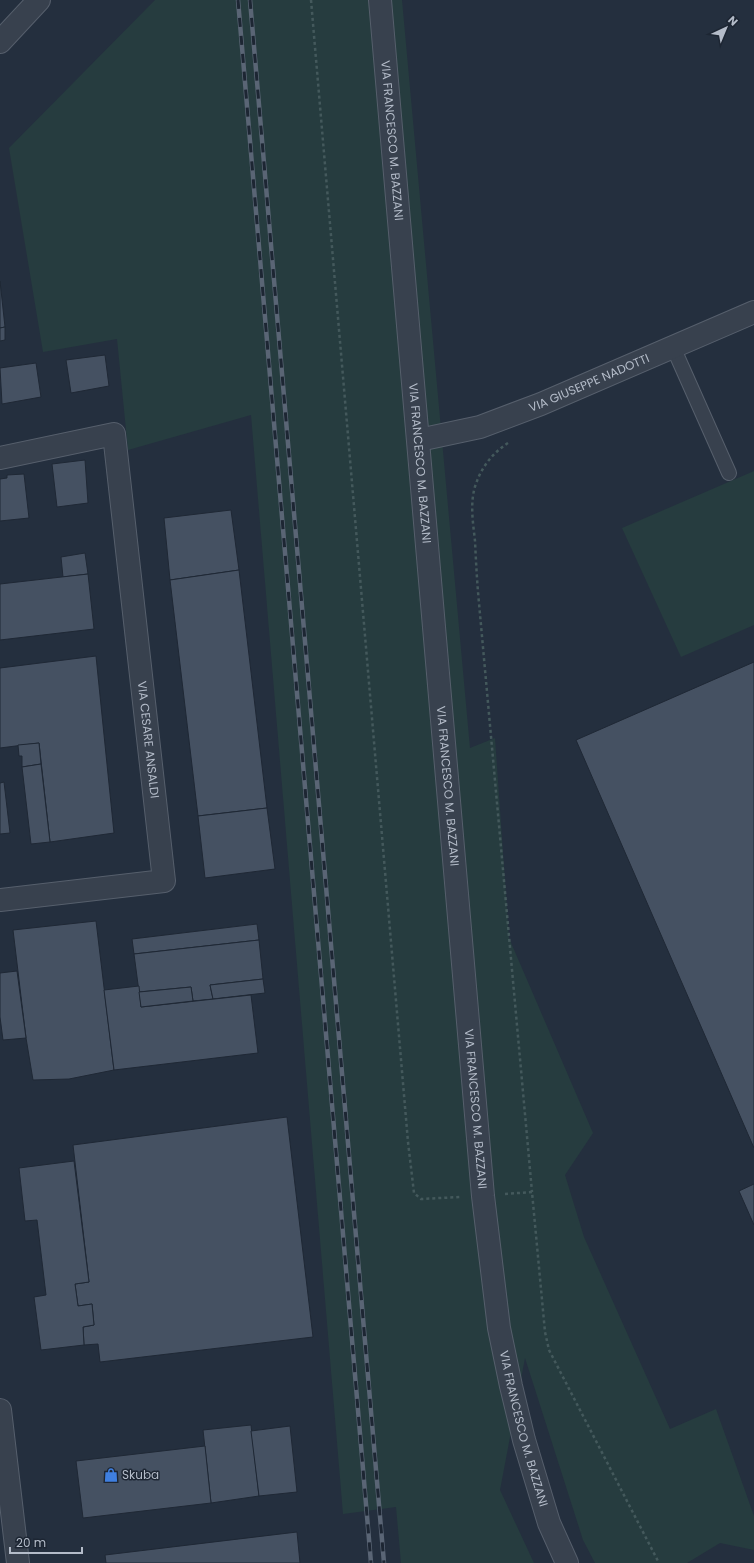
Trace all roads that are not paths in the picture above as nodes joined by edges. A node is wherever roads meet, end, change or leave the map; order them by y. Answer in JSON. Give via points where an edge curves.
{"nodes":[{"id":1,"x":39,"y":0,"type":"edge"},
{"id":2,"x":380,"y":0,"type":"edge"},
{"id":3,"x":0,"y":42,"type":"edge"},
{"id":4,"x":754,"y":312,"type":"edge"},
{"id":5,"x":673,"y":347,"type":"junction"},
{"id":6,"x":419,"y":440,"type":"junction"},
{"id":7,"x":0,"y":458,"type":"edge"},
{"id":8,"x":729,"y":473,"type":"dead end"},
{"id":9,"x":0,"y":900,"type":"edge"},
{"id":10,"x":0,"y":1410,"type":"edge"},
{"id":11,"x":18,"y":1563,"type":"edge"},
{"id":12,"x":567,"y":1563,"type":"edge"}],
"edges":[{"from":1,"to":3,"type":"street"},
{"from":2,"to":6,"type":"street","name":"VIA FRANCESCO M. BAZZANI"},
{"from":4,"to":5,"type":"street","name":"VIA GIUSEPPE NADOTTI"},
{"from":5,"to":6,"type":"street","name":"VIA GIUSEPPE NADOTTI","via":[[541,404],[480,427]]},
{"from":5,"to":8,"type":"lane"},
{"from":6,"to":12,"type":"street","name":"VIA FRANCESCO M. BAZZANI","via":[[483,1196],[499,1328],[524,1440],[549,1523]]},
{"from":7,"to":9,"type":"street","name":"VIA CESARE ANSALDI","via":[[114,434],[164,881]]},
{"from":10,"to":11,"type":"street"}]}
